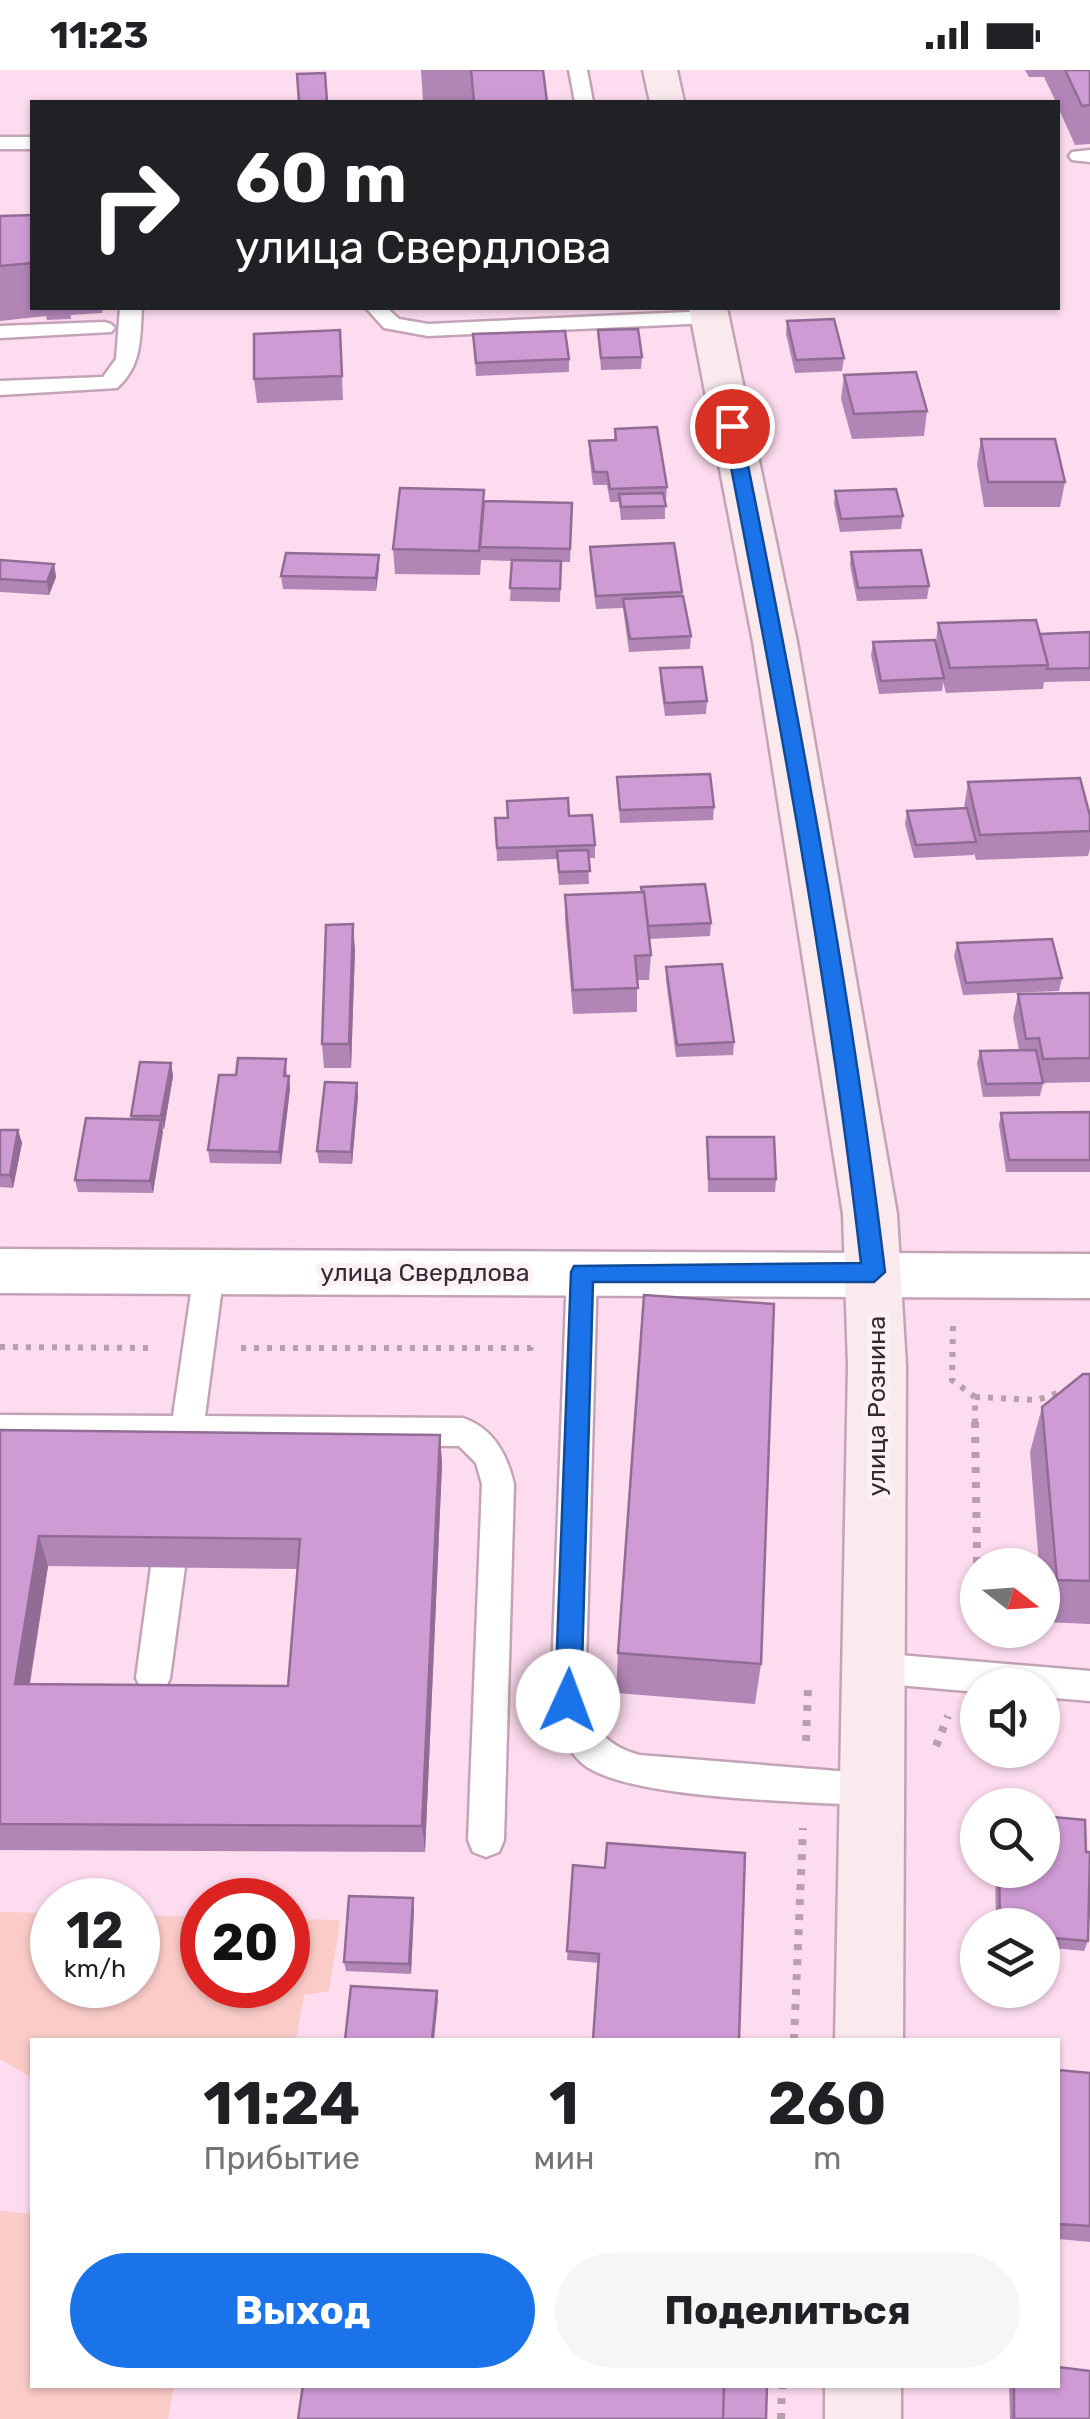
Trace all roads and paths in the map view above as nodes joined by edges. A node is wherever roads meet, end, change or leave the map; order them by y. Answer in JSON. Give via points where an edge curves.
{"nodes":[{"id":1,"x":578,"y":70,"type":"edge"},
{"id":2,"x":660,"y":70,"type":"edge"},
{"id":3,"x":584,"y":100,"type":"edge"},
{"id":4,"x":667,"y":100,"type":"edge"},
{"id":5,"x":30,"y":142,"type":"edge"},
{"id":6,"x":0,"y":144,"type":"edge"},
{"id":7,"x":130,"y":310,"type":"edge"},
{"id":8,"x":378,"y":310,"type":"edge"},
{"id":9,"x":709,"y":312,"type":"edge"},
{"id":10,"x":620,"y":314,"type":"edge"},
{"id":11,"x":104,"y":328,"type":"dead end"},
{"id":12,"x":0,"y":332,"type":"edge"},
{"id":13,"x":0,"y":388,"type":"edge"},
{"id":14,"x":0,"y":1271,"type":"edge"},
{"id":15,"x":208,"y":1272,"type":"junction"},
{"id":16,"x":874,"y":1272,"type":"junction"},
{"id":17,"x":1090,"y":1276,"type":"edge"},
{"id":18,"x":581,"y":1298,"type":"junction"},
{"id":19,"x":955,"y":1318,"type":"dead end"},
{"id":20,"x":0,"y":1348,"type":"edge"},
{"id":21,"x":200,"y":1348,"type":"junction"},
{"id":22,"x":1080,"y":1387,"type":"edge"},
{"id":23,"x":974,"y":1397,"type":"junction"},
{"id":24,"x":0,"y":1428,"type":"edge"},
{"id":25,"x":187,"y":1428,"type":"junction"},
{"id":26,"x":182,"y":1462,"type":"edge"},
{"id":27,"x":977,"y":1548,"type":"edge"},
{"id":28,"x":168,"y":1567,"type":"edge"},
{"id":29,"x":809,"y":1668,"type":"dead end"},
{"id":30,"x":875,"y":1668,"type":"junction"},
{"id":31,"x":960,"y":1675,"type":"edge"},
{"id":32,"x":153,"y":1678,"type":"dead end"},
{"id":33,"x":1060,"y":1684,"type":"edge"},
{"id":34,"x":1090,"y":1686,"type":"edge"},
{"id":35,"x":960,"y":1693,"type":"edge"},
{"id":36,"x":932,"y":1761,"type":"dead end"},
{"id":37,"x":804,"y":1784,"type":"junction"},
{"id":38,"x":874,"y":1790,"type":"junction"},
{"id":39,"x":486,"y":1840,"type":"dead end"},
{"id":40,"x":794,"y":2038,"type":"edge"},
{"id":41,"x":869,"y":2038,"type":"edge"},
{"id":42,"x":782,"y":2388,"type":"edge"},
{"id":43,"x":864,"y":2388,"type":"edge"},
{"id":44,"x":780,"y":2419,"type":"edge"},
{"id":45,"x":863,"y":2419,"type":"edge"}],
"edges":[{"from":1,"to":3,"type":"lane"},
{"from":2,"to":4,"type":"main road"},
{"from":5,"to":6,"type":"lane"},
{"from":7,"to":13,"type":"lane","via":[[128,364],[109,383]]},
{"from":8,"to":10,"type":"lane","via":[[400,327],[428,330]]},
{"from":9,"to":10,"type":"lane"},
{"from":9,"to":16,"type":"main road","name":"улица Рознина","via":[[851,1087]]},
{"from":11,"to":12,"type":"lane"},
{"from":14,"to":15,"type":"street","name":"улица Свердлова"},
{"from":15,"to":18,"type":"street","name":"улица Свердлова"},
{"from":15,"to":21,"type":"lane"},
{"from":16,"to":17,"type":"street","name":"улица Свердлова"},
{"from":16,"to":18,"type":"street","name":"улица Свердлова"},
{"from":16,"to":30,"type":"main road","name":"улица Рознина"},
{"from":18,"to":21,"type":"path","via":[[539,1323],[531,1348]]},
{"from":18,"to":37,"type":"lane","via":[[568,1701],[578,1734],[602,1761],[639,1771]]},
{"from":19,"to":23,"type":"path","via":[[952,1380]]},
{"from":20,"to":21,"type":"path"},
{"from":21,"to":25,"type":"lane"},
{"from":22,"to":23,"type":"path","via":[[1037,1400]]},
{"from":23,"to":27,"type":"path"},
{"from":24,"to":25,"type":"lane"},
{"from":25,"to":26,"type":"lane"},
{"from":25,"to":39,"type":"lane","via":[[463,1431],[487,1451],[498,1484]]},
{"from":28,"to":32,"type":"lane"},
{"from":29,"to":37,"type":"path"},
{"from":30,"to":31,"type":"lane"},
{"from":30,"to":38,"type":"main road","name":"улица Рознина"},
{"from":33,"to":34,"type":"lane"},
{"from":35,"to":36,"type":"path"},
{"from":37,"to":38,"type":"lane"},
{"from":37,"to":40,"type":"path"},
{"from":38,"to":41,"type":"main road","name":"улица Рознина"},
{"from":42,"to":44,"type":"path"},
{"from":43,"to":45,"type":"main road"}]}
